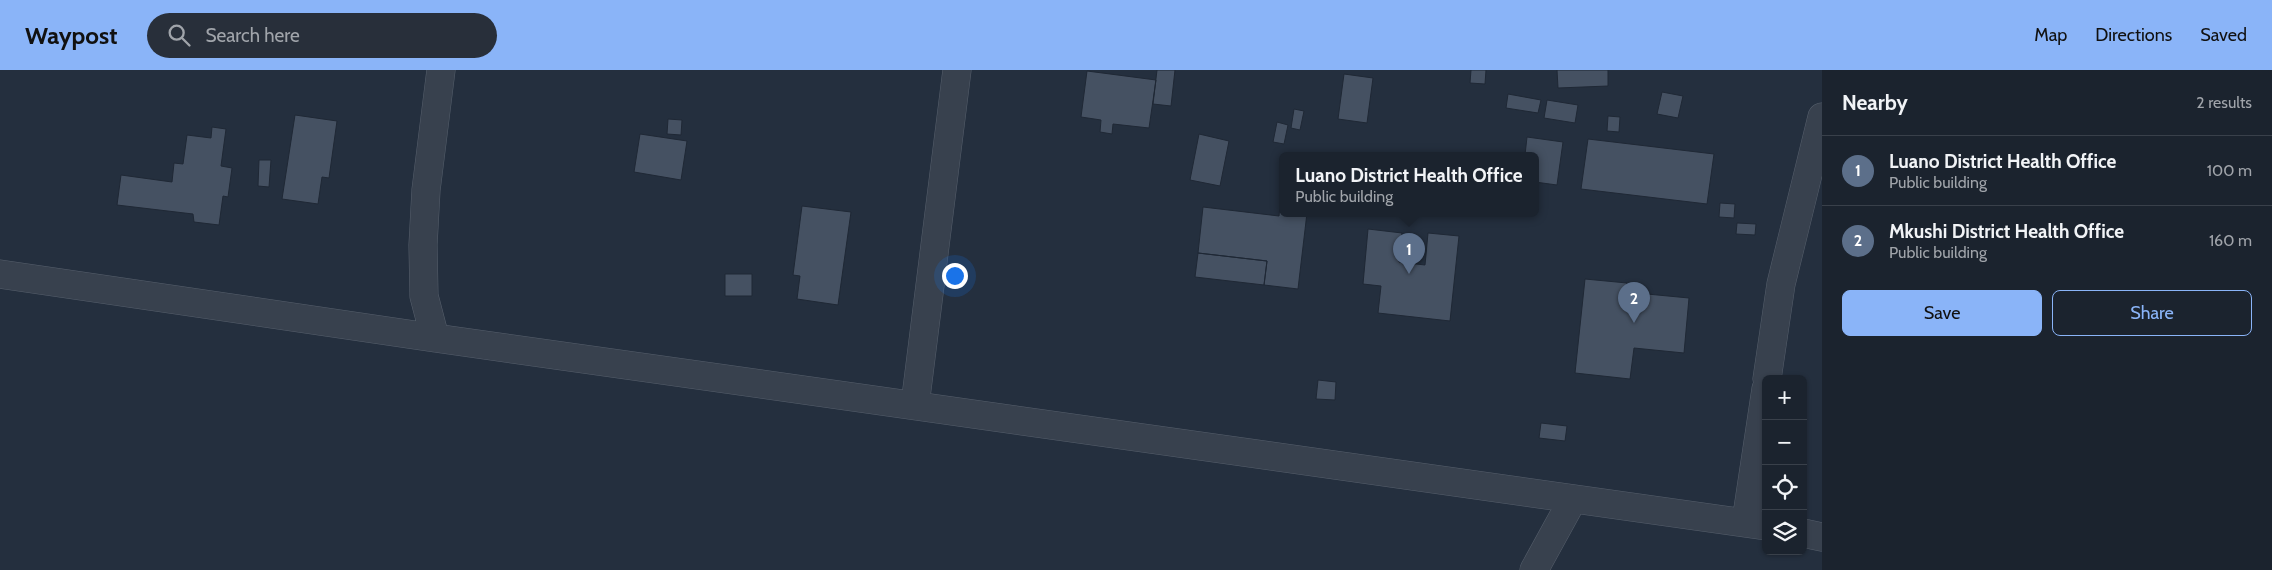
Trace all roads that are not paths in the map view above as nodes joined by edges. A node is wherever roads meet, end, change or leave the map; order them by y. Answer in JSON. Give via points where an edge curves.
{"nodes":[{"id":1,"x":441,"y":70,"type":"edge"},
{"id":2,"x":957,"y":70,"type":"edge"},
{"id":3,"x":1822,"y":117,"type":"edge"},
{"id":4,"x":0,"y":274,"type":"edge"},
{"id":5,"x":435,"y":338,"type":"junction"},
{"id":6,"x":1768,"y":375,"type":"edge"},
{"id":7,"x":915,"y":404,"type":"junction"},
{"id":8,"x":1764,"y":420,"type":"edge"},
{"id":9,"x":1573,"y":499,"type":"junction"},
{"id":10,"x":1756,"y":524,"type":"edge"},
{"id":11,"x":1807,"y":534,"type":"edge"},
{"id":12,"x":1822,"y":537,"type":"edge"},
{"id":13,"x":1534,"y":570,"type":"edge"}],
"edges":[{"from":1,"to":5,"type":"street","via":[[426,190],[423,245],[424,296]]},
{"from":2,"to":7,"type":"street"},
{"from":3,"to":6,"type":"street","via":[[1781,284]]},
{"from":4,"to":5,"type":"street"},
{"from":5,"to":7,"type":"street"},
{"from":7,"to":9,"type":"street"},
{"from":8,"to":10,"type":"street"},
{"from":9,"to":10,"type":"street"},
{"from":9,"to":13,"type":"street"},
{"from":11,"to":12,"type":"street"}]}
